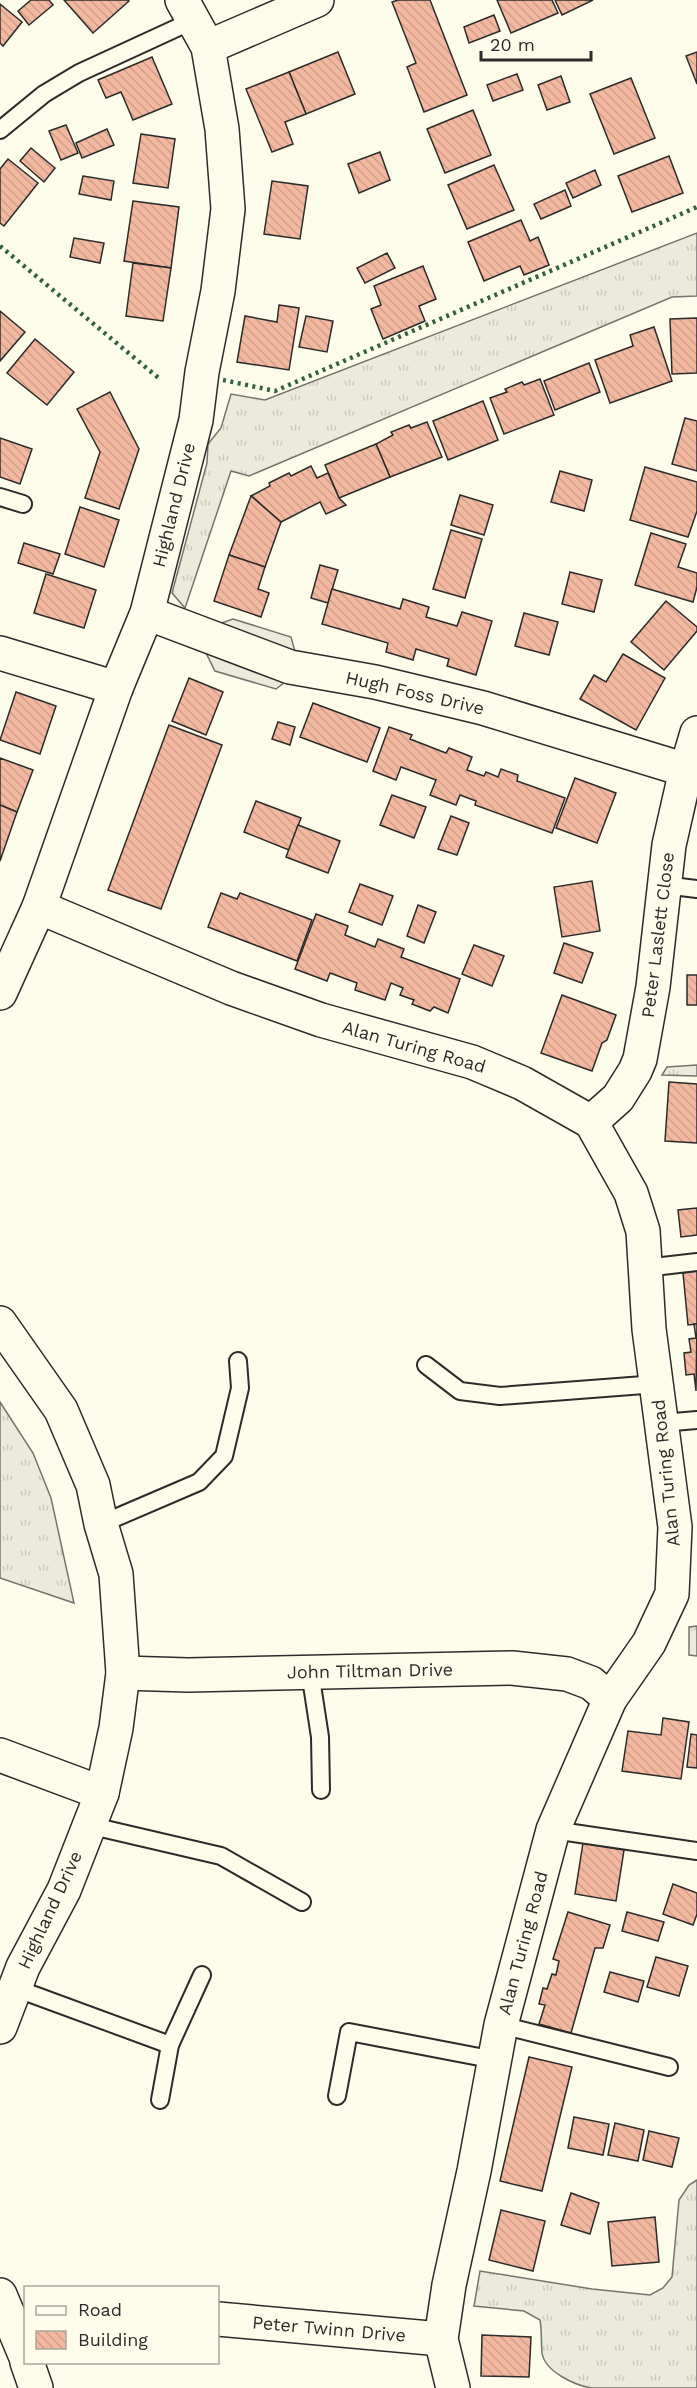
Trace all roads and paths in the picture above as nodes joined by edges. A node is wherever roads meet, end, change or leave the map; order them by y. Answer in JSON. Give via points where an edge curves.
{"nodes":[{"id":1,"x":317,"y":0,"type":"edge"},
{"id":2,"x":195,"y":22,"type":"edge"},
{"id":3,"x":0,"y":130,"type":"edge"},
{"id":4,"x":0,"y":497,"type":"edge"},
{"id":5,"x":23,"y":504,"type":"dead end"},
{"id":6,"x":147,"y":613,"type":"junction"},
{"id":7,"x":0,"y":653,"type":"edge"},
{"id":8,"x":117,"y":688,"type":"junction"},
{"id":9,"x":697,"y":733,"type":"edge"},
{"id":10,"x":686,"y":770,"type":"junction"},
{"id":11,"x":664,"y":885,"type":"junction"},
{"id":12,"x":697,"y":889,"type":"edge"},
{"id":13,"x":39,"y":907,"type":"junction"},
{"id":14,"x":0,"y":993,"type":"edge"},
{"id":15,"x":591,"y":1122,"type":"junction"},
{"id":16,"x":697,"y":1263,"type":"edge"},
{"id":17,"x":645,"y":1268,"type":"junction"},
{"id":18,"x":0,"y":1323,"type":"edge"},
{"id":19,"x":238,"y":1361,"type":"dead end"},
{"id":20,"x":426,"y":1365,"type":"dead end"},
{"id":21,"x":657,"y":1384,"type":"junction"},
{"id":22,"x":697,"y":1420,"type":"edge"},
{"id":23,"x":662,"y":1423,"type":"junction"},
{"id":24,"x":100,"y":1524,"type":"junction"},
{"id":25,"x":310,"y":1672,"type":"junction"},
{"id":26,"x":123,"y":1673,"type":"junction"},
{"id":27,"x":610,"y":1699,"type":"junction"},
{"id":28,"x":0,"y":1755,"type":"edge"},
{"id":29,"x":321,"y":1790,"type":"dead end"},
{"id":30,"x":102,"y":1793,"type":"junction"},
{"id":31,"x":88,"y":1826,"type":"junction"},
{"id":32,"x":553,"y":1830,"type":"junction"},
{"id":33,"x":697,"y":1851,"type":"edge"},
{"id":34,"x":302,"y":1902,"type":"dead end"},
{"id":35,"x":202,"y":1975,"type":"dead end"},
{"id":36,"x":15,"y":1988,"type":"junction"},
{"id":37,"x":501,"y":2025,"type":"junction"},
{"id":38,"x":0,"y":2027,"type":"edge"},
{"id":39,"x":170,"y":2045,"type":"junction"},
{"id":40,"x":495,"y":2060,"type":"junction"},
{"id":41,"x":669,"y":2067,"type":"dead end"},
{"id":42,"x":337,"y":2096,"type":"dead end"},
{"id":43,"x":160,"y":2100,"type":"dead end"},
{"id":44,"x":0,"y":2295,"type":"edge"},
{"id":45,"x":219,"y":2319,"type":"edge"},
{"id":46,"x":441,"y":2339,"type":"junction"},
{"id":47,"x":24,"y":2350,"type":"edge"},
{"id":48,"x":28,"y":2364,"type":"edge"},
{"id":49,"x":36,"y":2388,"type":"edge"},
{"id":50,"x":453,"y":2388,"type":"edge"}],
"edges":[{"from":1,"to":2,"type":"street"},
{"from":2,"to":3,"type":"lane","via":[[79,73],[44,94]]},
{"from":2,"to":6,"type":"street","name":"Highland Drive","via":[[222,129],[228,208],[196,420]]},
{"from":4,"to":5,"type":"lane"},
{"from":6,"to":8,"type":"street","name":"Highland Drive"},
{"from":6,"to":10,"type":"street","name":"Hugh Foss Drive","via":[[290,667],[483,708]]},
{"from":7,"to":8,"type":"street"},
{"from":8,"to":13,"type":"street","name":"Highland Drive"},
{"from":9,"to":10,"type":"street","name":"Peter Laslett Close"},
{"from":10,"to":11,"type":"street","name":"Peter Laslett Close"},
{"from":11,"to":12,"type":"lane"},
{"from":11,"to":15,"type":"street","name":"Peter Laslett Close","via":[[653,987],[640,1059],[618,1098]]},
{"from":13,"to":14,"type":"street","name":"Highland Drive"},
{"from":13,"to":15,"type":"street","name":"Alan Turing Road","via":[[291,1010],[472,1062],[522,1083]]},
{"from":15,"to":17,"type":"street","name":"Alan Turing Road","via":[[631,1193],[643,1231]]},
{"from":16,"to":17,"type":"lane"},
{"from":17,"to":21,"type":"street","name":"Alan Turing Road"},
{"from":18,"to":24,"type":"street","name":"Highland Drive","via":[[69,1425],[93,1485]]},
{"from":19,"to":24,"type":"lane","via":[[240,1388],[224,1456],[199,1482]]},
{"from":20,"to":21,"type":"lane","via":[[460,1391],[500,1396]]},
{"from":21,"to":23,"type":"street","name":"Alan Turing Road"},
{"from":22,"to":23,"type":"lane"},
{"from":23,"to":27,"type":"street","name":"Alan Turing Road","via":[[675,1527],[672,1594],[649,1643]]},
{"from":24,"to":26,"type":"street","name":"Highland Drive","via":[[116,1574]]},
{"from":25,"to":26,"type":"street","name":"John Tiltman Drive"},
{"from":25,"to":27,"type":"street","name":"John Tiltman Drive","via":[[512,1668],[567,1674],[591,1683]]},
{"from":25,"to":29,"type":"lane","via":[[320,1737]]},
{"from":26,"to":30,"type":"street","name":"Highland Drive"},
{"from":27,"to":32,"type":"street","name":"Alan Turing Road"},
{"from":28,"to":30,"type":"street"},
{"from":30,"to":31,"type":"street","name":"Highland Drive"},
{"from":31,"to":34,"type":"lane","via":[[221,1856]]},
{"from":31,"to":36,"type":"street","name":"Highland Drive","via":[[63,1890]]},
{"from":32,"to":33,"type":"lane"},
{"from":32,"to":37,"type":"street","name":"Alan Turing Road"},
{"from":35,"to":39,"type":"lane"},
{"from":36,"to":38,"type":"street","name":"Highland Drive"},
{"from":36,"to":39,"type":"lane"},
{"from":37,"to":40,"type":"street","name":"Alan Turing Road"},
{"from":37,"to":41,"type":"lane"},
{"from":39,"to":43,"type":"lane"},
{"from":40,"to":42,"type":"lane","via":[[349,2032]]},
{"from":40,"to":46,"type":"street","name":"Alan Turing Road"},
{"from":44,"to":47,"type":"street"},
{"from":45,"to":46,"type":"street","name":"Peter Twinn Drive"},
{"from":46,"to":50,"type":"street","name":"Alan Turing Road"},
{"from":48,"to":49,"type":"street"}]}
